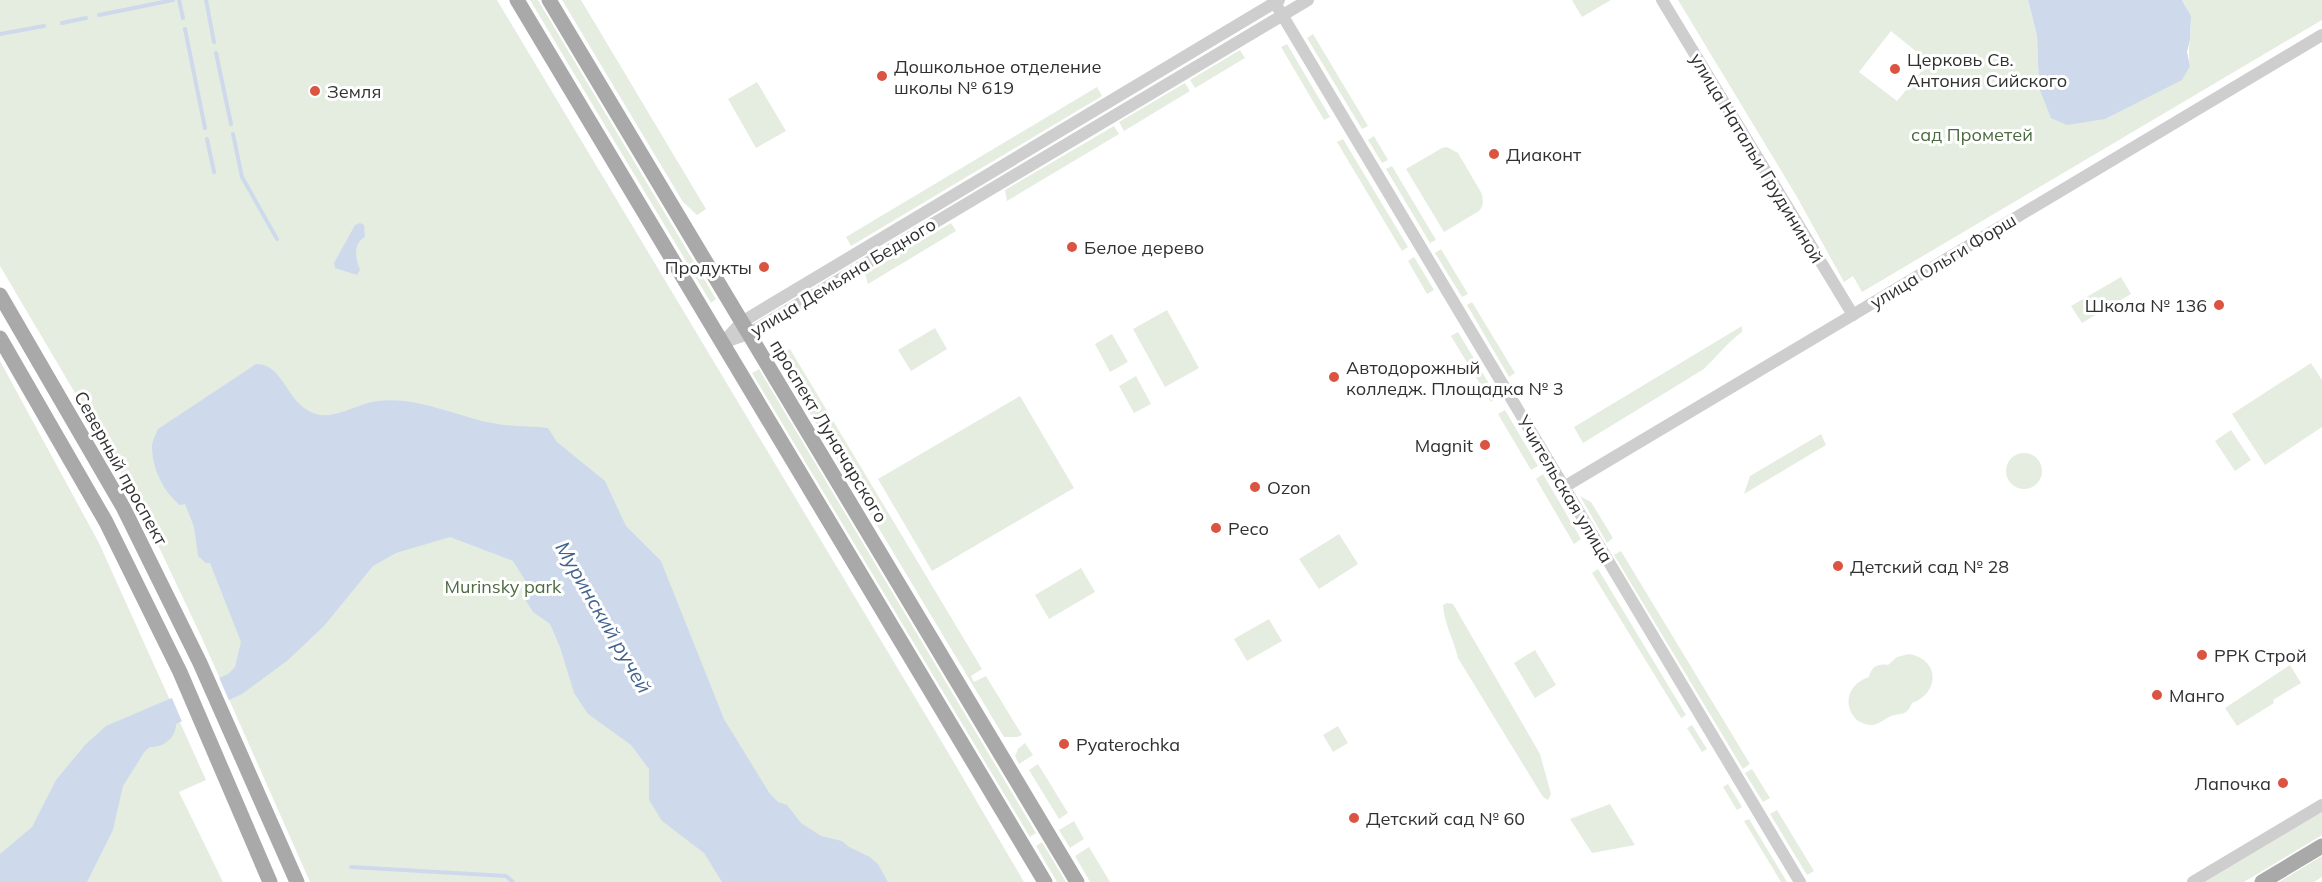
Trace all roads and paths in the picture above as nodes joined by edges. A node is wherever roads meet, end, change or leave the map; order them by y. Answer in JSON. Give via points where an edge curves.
{"nodes":[{"id":1,"x":517,"y":0,"type":"edge"},
{"id":2,"x":549,"y":0,"type":"edge"},
{"id":3,"x":1308,"y":0,"type":"edge"},
{"id":4,"x":1662,"y":0,"type":"edge"},
{"id":5,"x":1277,"y":1,"type":"edge"},
{"id":6,"x":1283,"y":15,"type":"junction"},
{"id":7,"x":2322,"y":35,"type":"edge"},
{"id":8,"x":0,"y":295,"type":"edge"},
{"id":9,"x":1853,"y":315,"type":"junction"},
{"id":10,"x":745,"y":328,"type":"junction"},
{"id":11,"x":0,"y":338,"type":"edge"},
{"id":12,"x":722,"y":343,"type":"junction"},
{"id":13,"x":1564,"y":487,"type":"junction"},
{"id":14,"x":2322,"y":805,"type":"edge"},
{"id":15,"x":2322,"y":846,"type":"edge"},
{"id":16,"x":270,"y":882,"type":"edge"},
{"id":17,"x":297,"y":882,"type":"edge"},
{"id":18,"x":1045,"y":882,"type":"edge"},
{"id":19,"x":1077,"y":882,"type":"edge"},
{"id":20,"x":1800,"y":882,"type":"edge"},
{"id":21,"x":2193,"y":882,"type":"edge"},
{"id":22,"x":2262,"y":882,"type":"edge"}],
"edges":[{"from":1,"to":12,"type":"main road"},
{"from":2,"to":10,"type":"main road","name":"проспект Луначарского"},
{"from":3,"to":6,"type":"street","name":"улица Демьяна Бедного"},
{"from":4,"to":9,"type":"street","name":"улица Натальи Грудининой"},
{"from":5,"to":6,"type":"street","name":"Учительская улица"},
{"from":5,"to":10,"type":"street","name":"улица Демьяна Бедного"},
{"from":6,"to":10,"type":"street","name":"улица Демьяна Бедного"},
{"from":6,"to":13,"type":"street","name":"Учительская улица"},
{"from":7,"to":9,"type":"street","name":"улица Ольги Форш"},
{"from":8,"to":17,"type":"main road","name":"Северный проспект","via":[[123,507],[200,663]]},
{"from":9,"to":13,"type":"street","name":"улица Ольги Форш"},
{"from":10,"to":12,"type":"street","name":"улица Демьяна Бедного"},
{"from":10,"to":19,"type":"main road","name":"проспект Луначарского"},
{"from":11,"to":16,"type":"main road","via":[[106,522],[180,672]]},
{"from":12,"to":18,"type":"main road"},
{"from":13,"to":20,"type":"street","name":"Учительская улица"},
{"from":14,"to":21,"type":"street"},
{"from":15,"to":22,"type":"main road"}]}
